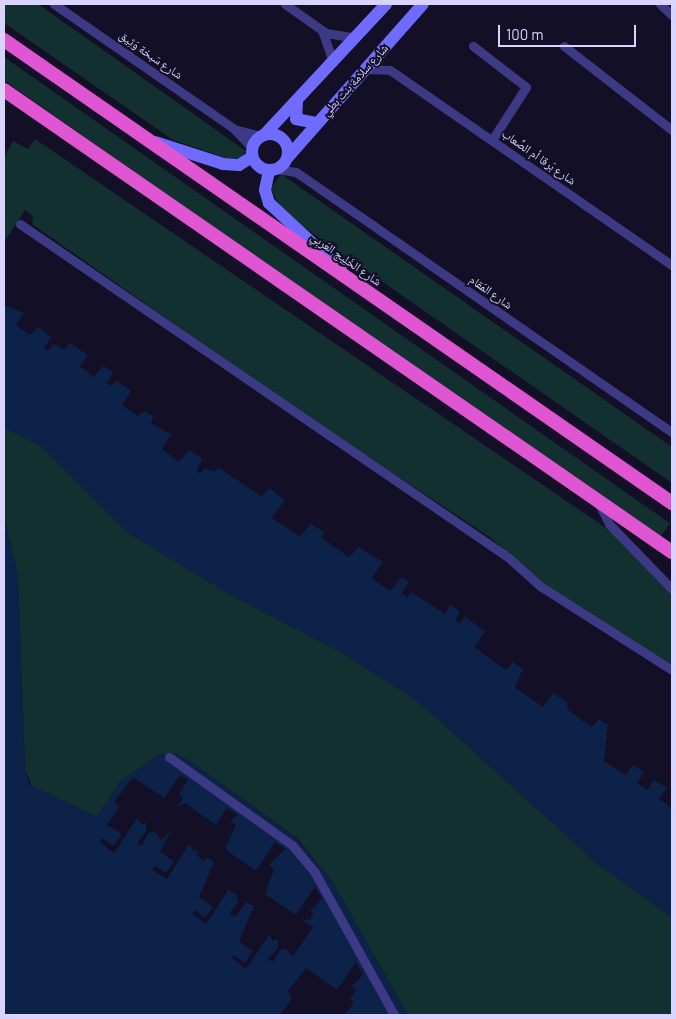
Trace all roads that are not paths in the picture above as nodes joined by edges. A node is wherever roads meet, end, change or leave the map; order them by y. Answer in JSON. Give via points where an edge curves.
{"nodes":[{"id":1,"x":54,"y":4,"type":"edge"},
{"id":2,"x":285,"y":4,"type":"edge"},
{"id":3,"x":386,"y":4,"type":"edge"},
{"id":4,"x":423,"y":4,"type":"edge"},
{"id":5,"x":660,"y":4,"type":"edge"},
{"id":6,"x":672,"y":15,"type":"edge"},
{"id":7,"x":319,"y":29,"type":"junction"},
{"id":8,"x":356,"y":38,"type":"junction"},
{"id":9,"x":4,"y":40,"type":"edge"},
{"id":10,"x":473,"y":46,"type":"dead end"},
{"id":11,"x":564,"y":46,"type":"dead end"},
{"id":12,"x":384,"y":48,"type":"junction"},
{"id":13,"x":333,"y":62,"type":"junction"},
{"id":14,"x":365,"y":69,"type":"junction"},
{"id":15,"x":390,"y":70,"type":"junction"},
{"id":16,"x":4,"y":90,"type":"edge"},
{"id":17,"x":297,"y":102,"type":"junction"},
{"id":18,"x":316,"y":123,"type":"junction"},
{"id":19,"x":233,"y":128,"type":"junction"},
{"id":20,"x":672,"y":130,"type":"edge"},
{"id":21,"x":262,"y":136,"type":"junction"},
{"id":22,"x":148,"y":140,"type":"junction"},
{"id":23,"x":492,"y":140,"type":"junction"},
{"id":24,"x":252,"y":152,"type":"junction"},
{"id":25,"x":287,"y":158,"type":"junction"},
{"id":26,"x":273,"y":170,"type":"junction"},
{"id":27,"x":296,"y":172,"type":"junction"},
{"id":28,"x":20,"y":224,"type":"dead end"},
{"id":29,"x":672,"y":265,"type":"edge"},
{"id":30,"x":346,"y":277,"type":"junction"},
{"id":31,"x":672,"y":432,"type":"edge"},
{"id":32,"x":597,"y":500,"type":"junction"},
{"id":33,"x":672,"y":503,"type":"edge"},
{"id":34,"x":672,"y":552,"type":"edge"},
{"id":35,"x":672,"y":589,"type":"edge"},
{"id":36,"x":672,"y":670,"type":"edge"},
{"id":37,"x":169,"y":758,"type":"dead end"},
{"id":38,"x":394,"y":1015,"type":"edge"}],
"edges":[{"from":1,"to":19,"type":"street","name":"شارع سَبخة وَثِيق"},
{"from":2,"to":7,"type":"street"},
{"from":3,"to":8,"type":"main road"},
{"from":4,"to":12,"type":"main road","name":"شارع سلامة بنت بطي"},
{"from":5,"to":6,"type":"street"},
{"from":7,"to":8,"type":"street","via":[[332,36]]},
{"from":7,"to":13,"type":"street","via":[[329,42]]},
{"from":8,"to":13,"type":"main road"},
{"from":9,"to":22,"type":"highway","name":"شارع الخَلِيج العَربِي"},
{"from":10,"to":23,"type":"street","via":[[526,87]]},
{"from":11,"to":20,"type":"street"},
{"from":12,"to":14,"type":"main road","name":"شارع سلامة بنت بطي"},
{"from":12,"to":15,"type":"street"},
{"from":13,"to":17,"type":"main road"},
{"from":14,"to":15,"type":"street"},
{"from":14,"to":18,"type":"main road","name":"شارع سلامة بنت بطي"},
{"from":15,"to":23,"type":"street","name":"شارع بَرقا أم الصَّعاب"},
{"from":16,"to":32,"type":"highway"},
{"from":17,"to":18,"type":"main road","via":[[296,119]]},
{"from":17,"to":21,"type":"main road"},
{"from":18,"to":25,"type":"main road","name":"شارع سلامة بنت بطي"},
{"from":19,"to":21,"type":"street","name":"شارع سَبخة وَثِيق"},
{"from":19,"to":24,"type":"street","name":"شارع سَبخة وَثِيق"},
{"from":21,"to":24,"type":"main road"},
{"from":21,"to":25,"type":"main road","via":[[282,139]]},
{"from":22,"to":24,"type":"main road","via":[[223,164],[239,165]]},
{"from":22,"to":30,"type":"highway","name":"شارع الخَلِيج العَربِي"},
{"from":23,"to":29,"type":"street","name":"شارع بَرقا أم الصَّعاب"},
{"from":24,"to":26,"type":"main road"},
{"from":25,"to":26,"type":"main road","name":"شارع سلامة بنت بطي"},
{"from":25,"to":27,"type":"street","name":"شارع المَقام"},
{"from":26,"to":27,"type":"street","name":"شارع المَقام"},
{"from":26,"to":30,"type":"main road","via":[[265,190],[269,203],[334,261]]},
{"from":27,"to":31,"type":"street","name":"شارع المَقام"},
{"from":28,"to":36,"type":"street","via":[[509,558],[546,590]]},
{"from":30,"to":33,"type":"highway","name":"شارع الخَلِيج العَربِي"},
{"from":32,"to":34,"type":"highway"},
{"from":32,"to":35,"type":"street","via":[[610,524]]},
{"from":37,"to":38,"type":"street","via":[[298,851],[322,885]]}]}
